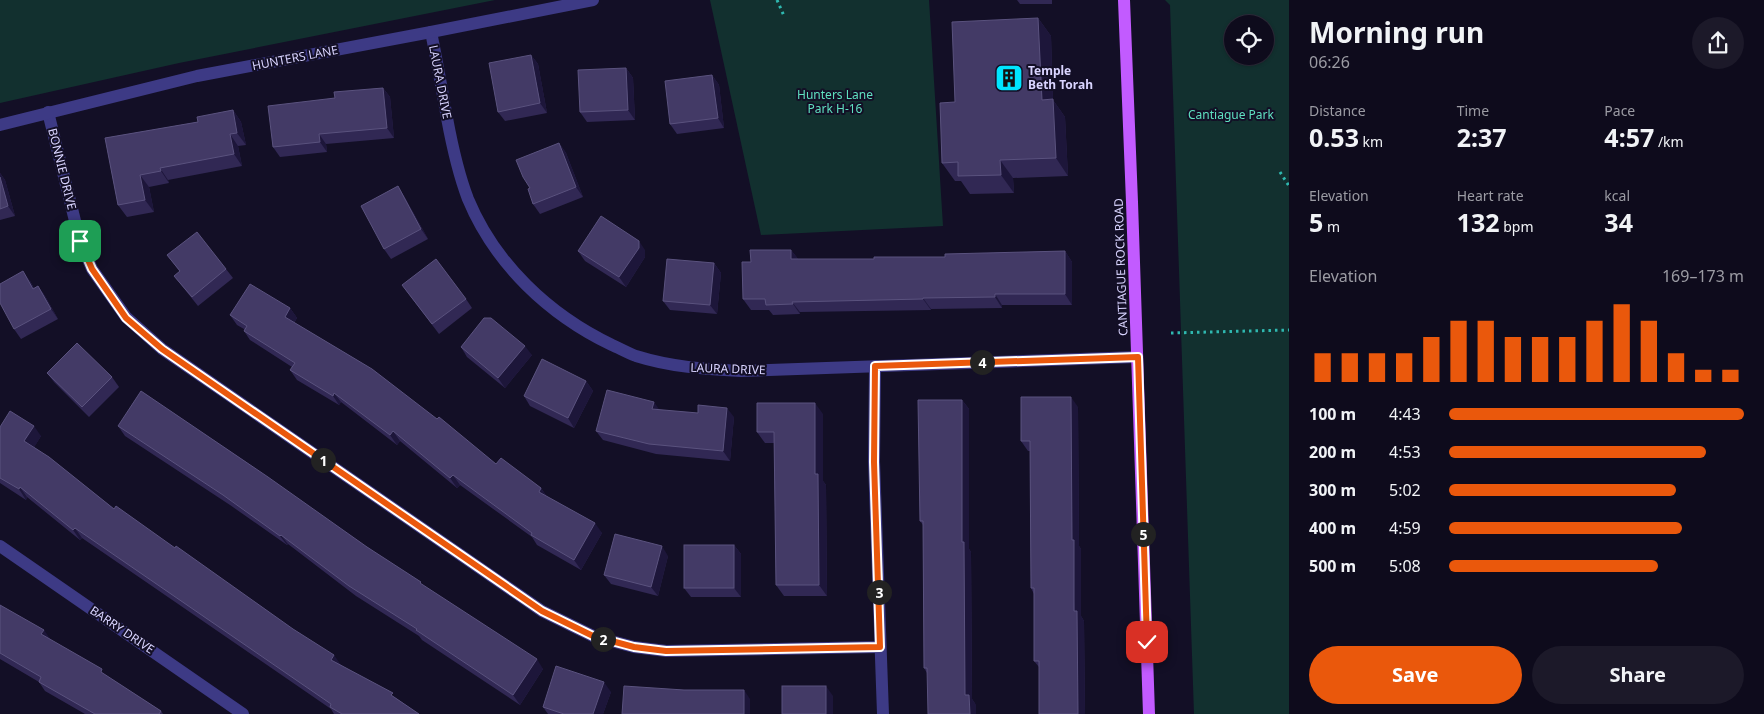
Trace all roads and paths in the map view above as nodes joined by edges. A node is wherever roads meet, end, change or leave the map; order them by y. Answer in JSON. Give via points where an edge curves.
{"nodes":[{"id":1,"x":593,"y":0,"type":"edge"},
{"id":2,"x":777,"y":0,"type":"edge"},
{"id":3,"x":1124,"y":0,"type":"edge"},
{"id":4,"x":784,"y":16,"type":"dead end"},
{"id":5,"x":431,"y":32,"type":"junction"},
{"id":6,"x":48,"y":112,"type":"junction"},
{"id":7,"x":0,"y":125,"type":"edge"},
{"id":8,"x":1280,"y":172,"type":"dead end"},
{"id":9,"x":1289,"y":186,"type":"edge"},
{"id":10,"x":1289,"y":330,"type":"edge"},
{"id":11,"x":1171,"y":333,"type":"dead end"},
{"id":12,"x":1138,"y":357,"type":"junction"},
{"id":13,"x":875,"y":366,"type":"junction"},
{"id":14,"x":0,"y":546,"type":"edge"},
{"id":15,"x":880,"y":647,"type":"junction"},
{"id":16,"x":244,"y":714,"type":"edge"},
{"id":17,"x":883,"y":714,"type":"edge"},
{"id":18,"x":1149,"y":714,"type":"edge"}],
"edges":[{"from":1,"to":5,"type":"street","name":"HUNTERS LANE"},
{"from":2,"to":4,"type":"path"},
{"from":3,"to":12,"type":"main road","name":"CANTIAGUE ROCK ROAD"},
{"from":5,"to":6,"type":"street","name":"HUNTERS LANE","via":[[197,76]]},
{"from":5,"to":13,"type":"street","name":"LAURA DRIVE","via":[[454,154],[468,199],[504,260],[534,293],[563,318],[635,356],[692,369],[741,371]]},
{"from":6,"to":7,"type":"street","name":"HUNTERS LANE"},
{"from":6,"to":15,"type":"street","name":"BONNIE DRIVE","via":[[80,241],[92,269],[126,318],[162,349],[542,611],[593,636],[634,647],[666,651]]},
{"from":8,"to":9,"type":"path"},
{"from":10,"to":11,"type":"path"},
{"from":12,"to":13,"type":"street","name":"LAURA DRIVE"},
{"from":12,"to":18,"type":"main road","name":"CANTIAGUE ROCK ROAD"},
{"from":13,"to":15,"type":"street","via":[[874,462]]},
{"from":14,"to":16,"type":"street","name":"BARRY DRIVE"},
{"from":15,"to":17,"type":"street"}]}
